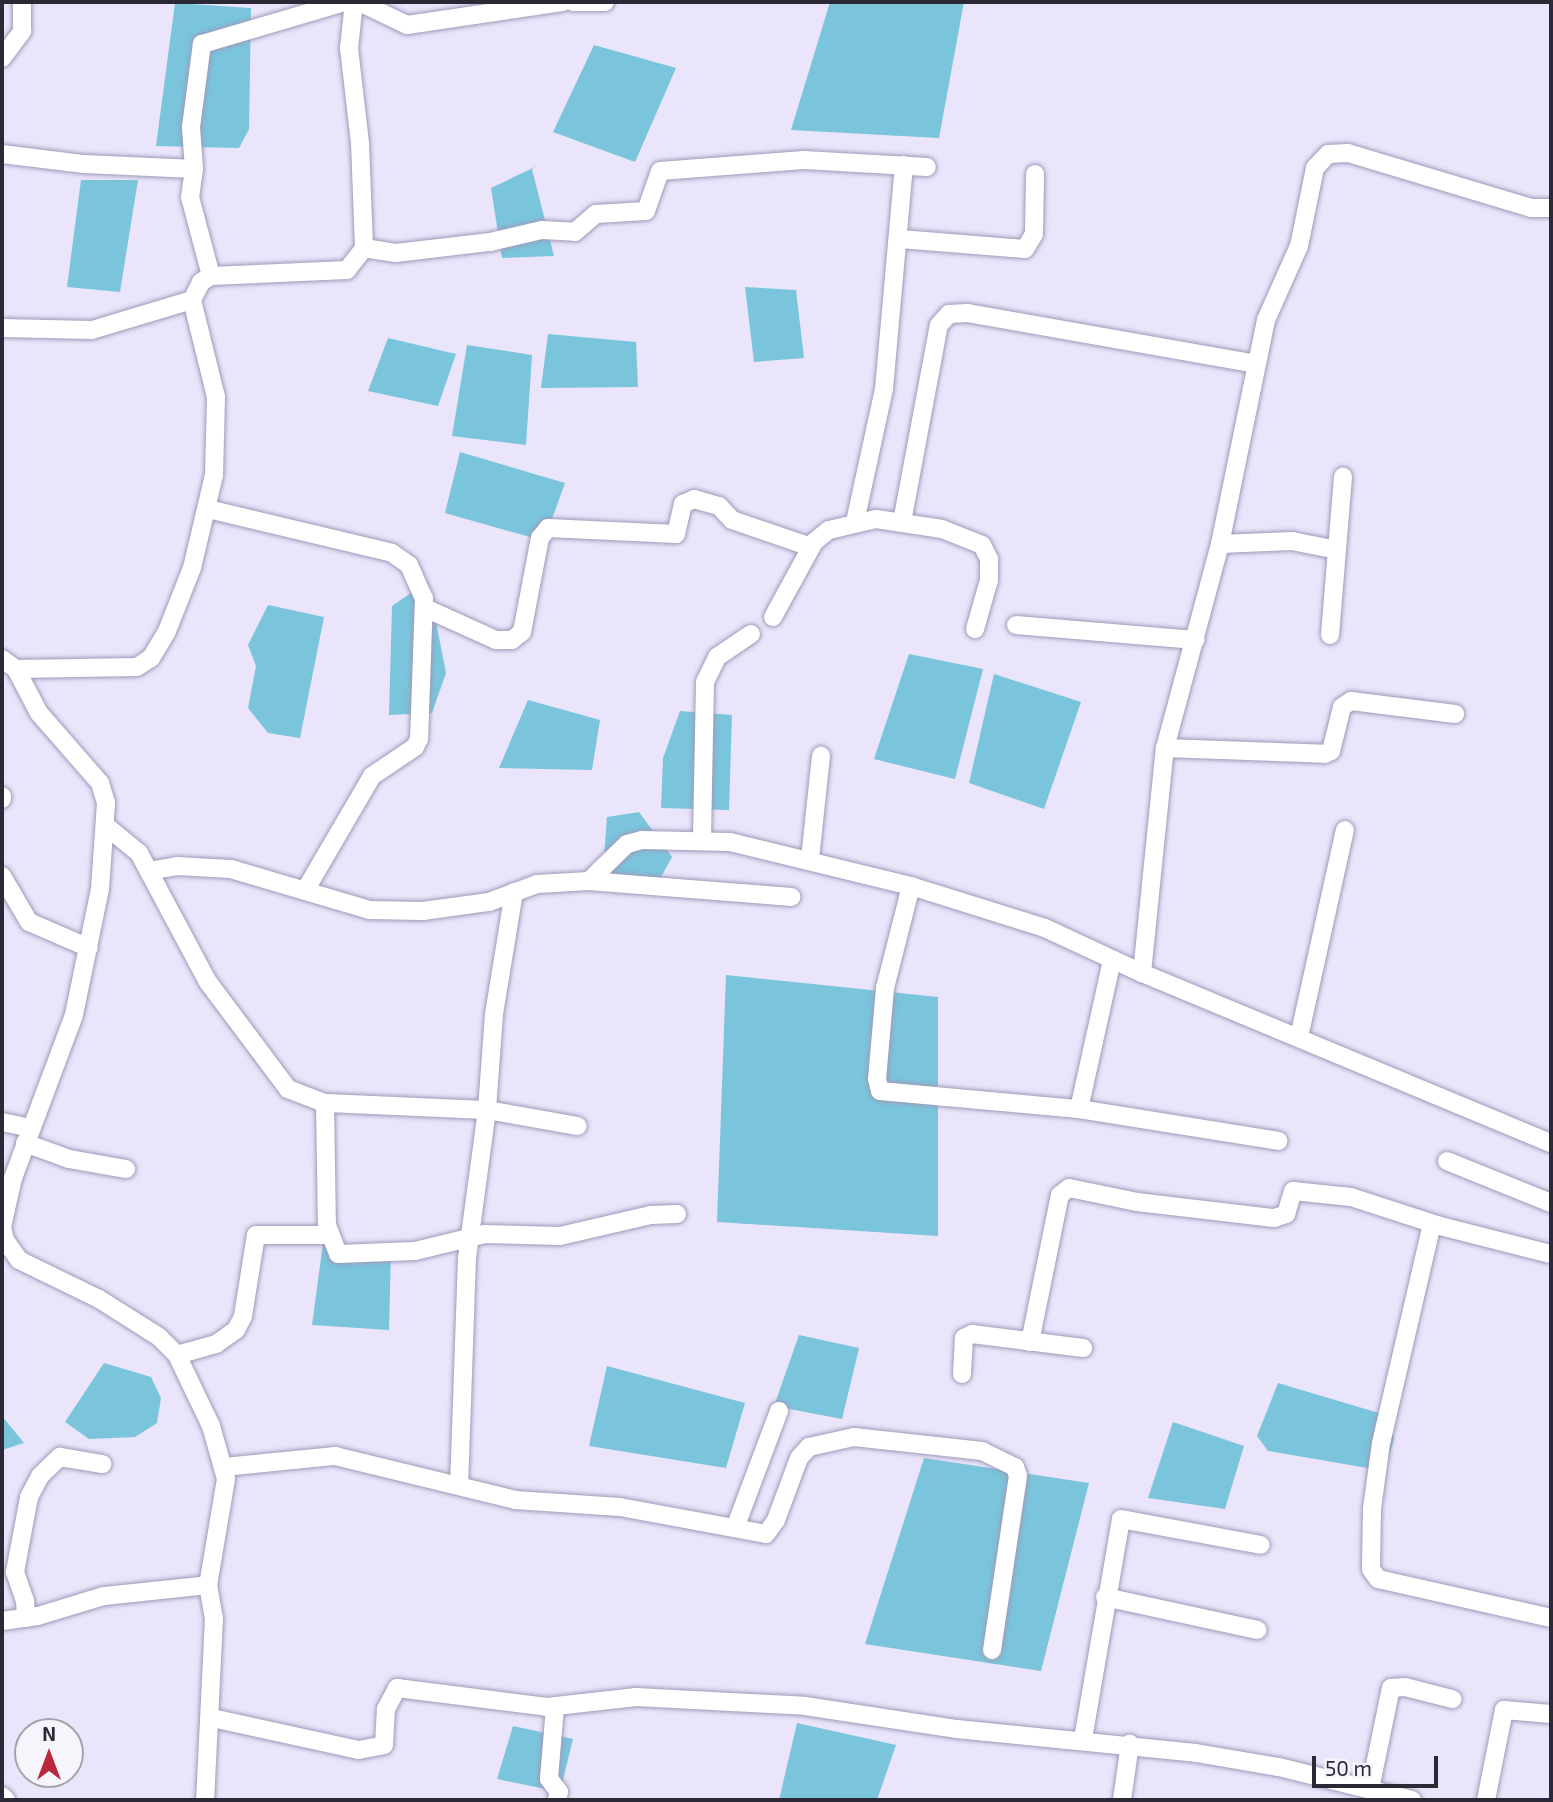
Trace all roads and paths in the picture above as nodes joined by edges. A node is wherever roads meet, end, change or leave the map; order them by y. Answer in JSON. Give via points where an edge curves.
{"nodes":[{"id":1,"x":22,"y":2,"type":"edge"},
{"id":2,"x":345,"y":2,"type":"edge"},
{"id":3,"x":357,"y":2,"type":"edge"},
{"id":4,"x":562,"y":2,"type":"edge"},
{"id":5,"x":573,"y":2,"type":"edge"},
{"id":6,"x":605,"y":2,"type":"edge"},
{"id":7,"x":2,"y":58,"type":"edge"},
{"id":8,"x":2,"y":154,"type":"edge"},
{"id":9,"x":904,"y":165,"type":"junction"},
{"id":10,"x":927,"y":167,"type":"dead end"},
{"id":11,"x":194,"y":169,"type":"junction"},
{"id":12,"x":1035,"y":174,"type":"dead end"},
{"id":13,"x":1551,"y":208,"type":"edge"},
{"id":14,"x":900,"y":240,"type":"junction"},
{"id":15,"x":364,"y":248,"type":"junction"},
{"id":16,"x":211,"y":276,"type":"junction"},
{"id":17,"x":192,"y":300,"type":"junction"},
{"id":18,"x":2,"y":328,"type":"edge"},
{"id":19,"x":1256,"y":364,"type":"junction"},
{"id":20,"x":1343,"y":477,"type":"dead end"},
{"id":21,"x":208,"y":509,"type":"junction"},
{"id":22,"x":855,"y":522,"type":"junction"},
{"id":23,"x":902,"y":522,"type":"junction"},
{"id":24,"x":1220,"y":544,"type":"junction"},
{"id":25,"x":811,"y":547,"type":"junction"},
{"id":26,"x":1337,"y":550,"type":"junction"},
{"id":27,"x":425,"y":608,"type":"junction"},
{"id":28,"x":774,"y":617,"type":"dead end"},
{"id":29,"x":1016,"y":625,"type":"dead end"},
{"id":30,"x":975,"y":629,"type":"dead end"},
{"id":31,"x":751,"y":634,"type":"dead end"},
{"id":32,"x":1329,"y":635,"type":"dead end"},
{"id":33,"x":1195,"y":640,"type":"junction"},
{"id":34,"x":9,"y":664,"type":"edge"},
{"id":35,"x":1455,"y":714,"type":"dead end"},
{"id":36,"x":1165,"y":748,"type":"junction"},
{"id":37,"x":821,"y":755,"type":"dead end"},
{"id":38,"x":106,"y":826,"type":"junction"},
{"id":39,"x":1345,"y":830,"type":"dead end"},
{"id":40,"x":702,"y":838,"type":"junction"},
{"id":41,"x":810,"y":859,"type":"junction"},
{"id":42,"x":149,"y":871,"type":"junction"},
{"id":43,"x":2,"y":876,"type":"edge"},
{"id":44,"x":589,"y":881,"type":"junction"},
{"id":45,"x":911,"y":886,"type":"junction"},
{"id":46,"x":306,"y":889,"type":"junction"},
{"id":47,"x":514,"y":892,"type":"junction"},
{"id":48,"x":791,"y":897,"type":"dead end"},
{"id":49,"x":89,"y":948,"type":"junction"},
{"id":50,"x":1112,"y":960,"type":"junction"},
{"id":51,"x":1142,"y":973,"type":"junction"},
{"id":52,"x":1299,"y":1037,"type":"junction"},
{"id":53,"x":325,"y":1103,"type":"junction"},
{"id":54,"x":1079,"y":1109,"type":"junction"},
{"id":55,"x":487,"y":1110,"type":"junction"},
{"id":56,"x":2,"y":1122,"type":"edge"},
{"id":57,"x":578,"y":1126,"type":"dead end"},
{"id":58,"x":27,"y":1136,"type":"junction"},
{"id":59,"x":1279,"y":1141,"type":"dead end"},
{"id":60,"x":1551,"y":1143,"type":"edge"},
{"id":61,"x":1447,"y":1161,"type":"dead end"},
{"id":62,"x":126,"y":1169,"type":"dead end"},
{"id":63,"x":1551,"y":1203,"type":"edge"},
{"id":64,"x":677,"y":1214,"type":"dead end"},
{"id":65,"x":1432,"y":1224,"type":"junction"},
{"id":66,"x":328,"y":1235,"type":"junction"},
{"id":67,"x":470,"y":1236,"type":"junction"},
{"id":68,"x":5,"y":1249,"type":"edge"},
{"id":69,"x":1551,"y":1254,"type":"edge"},
{"id":70,"x":1030,"y":1342,"type":"junction"},
{"id":71,"x":1083,"y":1348,"type":"dead end"},
{"id":72,"x":177,"y":1354,"type":"junction"},
{"id":73,"x":962,"y":1374,"type":"dead end"},
{"id":74,"x":779,"y":1411,"type":"dead end"},
{"id":75,"x":102,"y":1464,"type":"dead end"},
{"id":76,"x":224,"y":1467,"type":"junction"},
{"id":77,"x":459,"y":1485,"type":"junction"},
{"id":78,"x":735,"y":1528,"type":"junction"},
{"id":79,"x":1261,"y":1545,"type":"dead end"},
{"id":80,"x":208,"y":1585,"type":"junction"},
{"id":81,"x":1105,"y":1597,"type":"junction"},
{"id":82,"x":26,"y":1618,"type":"junction"},
{"id":83,"x":1551,"y":1618,"type":"edge"},
{"id":84,"x":2,"y":1621,"type":"edge"},
{"id":85,"x":1257,"y":1630,"type":"dead end"},
{"id":86,"x":992,"y":1650,"type":"dead end"},
{"id":87,"x":1452,"y":1699,"type":"dead end"},
{"id":88,"x":555,"y":1707,"type":"junction"},
{"id":89,"x":1551,"y":1714,"type":"edge"},
{"id":90,"x":212,"y":1718,"type":"junction"},
{"id":91,"x":1083,"y":1739,"type":"junction"},
{"id":92,"x":1129,"y":1744,"type":"junction"},
{"id":93,"x":1370,"y":1789,"type":"junction"},
{"id":94,"x":2,"y":1797,"type":"edge"},
{"id":95,"x":6,"y":1800,"type":"edge"},
{"id":96,"x":205,"y":1800,"type":"edge"},
{"id":97,"x":557,"y":1800,"type":"edge"},
{"id":98,"x":1122,"y":1800,"type":"edge"},
{"id":99,"x":1412,"y":1800,"type":"edge"},
{"id":100,"x":1486,"y":1800,"type":"edge"}],
"edges":[{"from":1,"to":7,"type":"street","via":[[22,31]]},
{"from":2,"to":11,"type":"street","via":[[202,44],[191,127]]},
{"from":3,"to":4,"type":"street","via":[[407,25]]},
{"from":3,"to":15,"type":"street","via":[[349,48],[360,143]]},
{"from":5,"to":6,"type":"street"},
{"from":8,"to":11,"type":"street","via":[[96,165]]},
{"from":9,"to":10,"type":"street"},
{"from":9,"to":14,"type":"street"},
{"from":9,"to":15,"type":"street","via":[[804,160],[660,171],[646,211],[596,214],[575,232],[542,230],[490,242],[396,253]]},
{"from":11,"to":16,"type":"street","via":[[190,197]]},
{"from":12,"to":14,"type":"street","via":[[1034,234],[1025,249]]},
{"from":13,"to":19,"type":"street","via":[[1531,208],[1348,153],[1328,154],[1315,168],[1306,224],[1274,298]]},
{"from":14,"to":22,"type":"street","via":[[884,389]]},
{"from":15,"to":16,"type":"street","via":[[347,270]]},
{"from":16,"to":17,"type":"street","via":[[201,282]]},
{"from":17,"to":18,"type":"street","via":[[92,330]]},
{"from":17,"to":21,"type":"street","via":[[216,397],[218,439]]},
{"from":19,"to":23,"type":"street","via":[[967,313],[949,314],[939,325]]},
{"from":19,"to":24,"type":"street"},
{"from":20,"to":26,"type":"street"},
{"from":21,"to":27,"type":"street","via":[[392,553],[419,580]]},
{"from":21,"to":34,"type":"street","via":[[179,603],[146,663],[90,670]]},
{"from":22,"to":23,"type":"street"},
{"from":22,"to":25,"type":"street","via":[[829,530]]},
{"from":23,"to":30,"type":"street","via":[[968,536],[982,545],[989,559],[989,580]]},
{"from":24,"to":26,"type":"street","via":[[1292,541]]},
{"from":24,"to":33,"type":"street"},
{"from":25,"to":27,"type":"street","via":[[732,520],[719,506],[694,499],[683,504],[676,534],[548,528],[540,538],[522,632],[512,640],[496,640]]},
{"from":25,"to":28,"type":"street"},
{"from":26,"to":32,"type":"street"},
{"from":27,"to":46,"type":"street","via":[[419,739],[415,747],[372,776]]},
{"from":29,"to":33,"type":"street"},
{"from":31,"to":40,"type":"street","via":[[717,657],[705,682]]},
{"from":33,"to":36,"type":"street"},
{"from":34,"to":38,"type":"street","via":[[39,713],[100,783]]},
{"from":35,"to":36,"type":"street","via":[[1351,701],[1342,707],[1331,751],[1325,754]]},
{"from":36,"to":51,"type":"street"},
{"from":37,"to":41,"type":"street"},
{"from":38,"to":42,"type":"street","via":[[125,838]]},
{"from":38,"to":49,"type":"street"},
{"from":39,"to":52,"type":"street"},
{"from":40,"to":41,"type":"street"},
{"from":40,"to":44,"type":"street","via":[[627,844]]},
{"from":41,"to":45,"type":"street"},
{"from":42,"to":46,"type":"street","via":[[177,866],[231,869]]},
{"from":42,"to":53,"type":"street","via":[[223,1007],[288,1090]]},
{"from":43,"to":49,"type":"street","via":[[29,922]]},
{"from":44,"to":47,"type":"street","via":[[537,884]]},
{"from":44,"to":48,"type":"street"},
{"from":45,"to":50,"type":"street","via":[[1045,928]]},
{"from":45,"to":54,"type":"street","via":[[886,988],[877,1079],[880,1091]]},
{"from":46,"to":47,"type":"street","via":[[369,910],[403,911],[470,906]]},
{"from":47,"to":55,"type":"street","via":[[490,1043]]},
{"from":49,"to":58,"type":"street","via":[[74,1015]]},
{"from":50,"to":51,"type":"street"},
{"from":50,"to":54,"type":"street"},
{"from":51,"to":52,"type":"street"},
{"from":52,"to":60,"type":"street"},
{"from":53,"to":55,"type":"street"},
{"from":53,"to":66,"type":"street"},
{"from":54,"to":59,"type":"street"},
{"from":55,"to":57,"type":"street"},
{"from":55,"to":67,"type":"street"},
{"from":56,"to":58,"type":"street"},
{"from":58,"to":62,"type":"street","via":[[69,1159]]},
{"from":58,"to":68,"type":"street","via":[[5,1202]]},
{"from":61,"to":63,"type":"street"},
{"from":64,"to":67,"type":"street","via":[[650,1215],[560,1236]]},
{"from":65,"to":69,"type":"street"},
{"from":65,"to":70,"type":"street","via":[[1351,1196],[1293,1191],[1286,1214],[1273,1218],[1137,1202],[1069,1188],[1060,1195]]},
{"from":65,"to":83,"type":"street","via":[[1381,1443],[1372,1509],[1371,1569],[1378,1580]]},
{"from":66,"to":67,"type":"street","via":[[333,1249],[345,1256],[415,1251]]},
{"from":66,"to":72,"type":"street","via":[[256,1235],[243,1316],[236,1330],[216,1344]]},
{"from":67,"to":77,"type":"street"},
{"from":68,"to":72,"type":"street","via":[[135,1321]]},
{"from":70,"to":71,"type":"street"},
{"from":70,"to":73,"type":"street","via":[[967,1335]]},
{"from":72,"to":76,"type":"street"},
{"from":74,"to":78,"type":"street"},
{"from":75,"to":82,"type":"street","via":[[60,1457],[40,1476],[29,1497],[17,1541],[15,1572]]},
{"from":76,"to":77,"type":"street","via":[[335,1456]]},
{"from":76,"to":80,"type":"street","via":[[225,1493]]},
{"from":77,"to":78,"type":"street","via":[[515,1500],[620,1507]]},
{"from":78,"to":86,"type":"street","via":[[771,1530],[799,1458],[809,1447],[832,1438],[947,1446],[1004,1460],[1015,1467],[1018,1476]]},
{"from":79,"to":81,"type":"street","via":[[1121,1519]]},
{"from":80,"to":82,"type":"street","via":[[104,1596]]},
{"from":80,"to":90,"type":"street","via":[[214,1618]]},
{"from":81,"to":85,"type":"street"},
{"from":81,"to":91,"type":"street"},
{"from":82,"to":84,"type":"street"},
{"from":87,"to":93,"type":"street","via":[[1391,1688]]},
{"from":88,"to":90,"type":"street","via":[[397,1688],[386,1709],[384,1745],[359,1749]]},
{"from":88,"to":91,"type":"street","via":[[608,1698],[736,1701],[805,1706],[957,1729]]},
{"from":88,"to":97,"type":"street","via":[[549,1779],[559,1792]]},
{"from":89,"to":100,"type":"street","via":[[1504,1710]]},
{"from":90,"to":96,"type":"street"},
{"from":91,"to":92,"type":"street"},
{"from":92,"to":93,"type":"street","via":[[1279,1768]]},
{"from":92,"to":98,"type":"street"},
{"from":93,"to":99,"type":"street"},
{"from":94,"to":95,"type":"street"}]}
